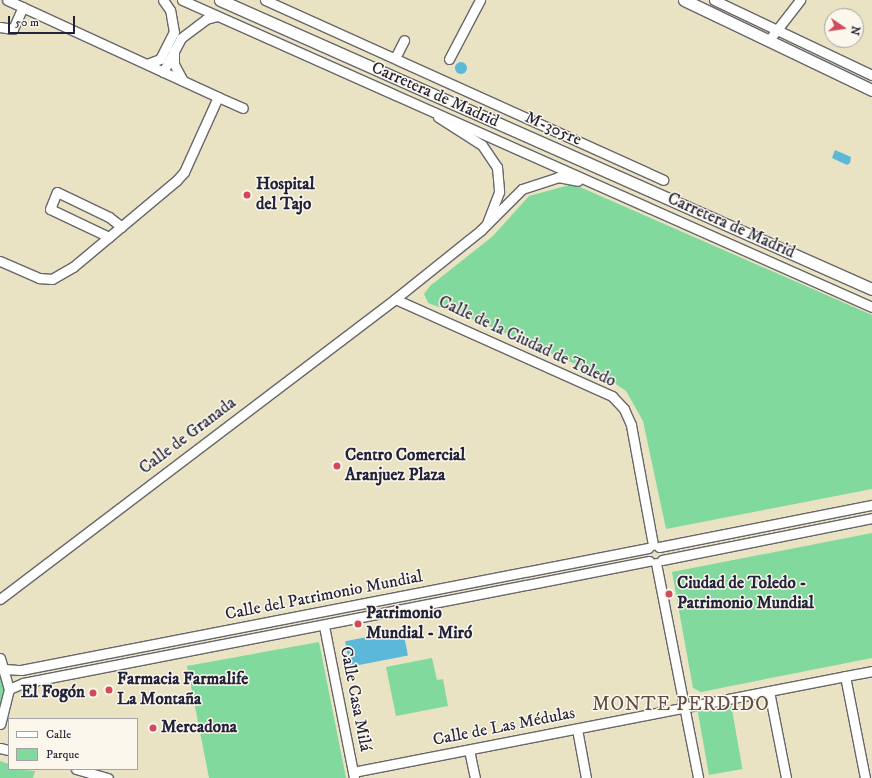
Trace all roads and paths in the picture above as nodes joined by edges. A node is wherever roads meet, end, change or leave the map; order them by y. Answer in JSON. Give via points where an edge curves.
{"nodes":[{"id":1,"x":7,"y":0,"type":"edge"},
{"id":2,"x":164,"y":0,"type":"edge"},
{"id":3,"x":182,"y":0,"type":"edge"},
{"id":4,"x":220,"y":0,"type":"edge"},
{"id":5,"x":265,"y":0,"type":"edge"},
{"id":6,"x":480,"y":0,"type":"edge"},
{"id":7,"x":684,"y":0,"type":"edge"},
{"id":8,"x":714,"y":0,"type":"edge"},
{"id":9,"x":800,"y":0,"type":"edge"},
{"id":10,"x":23,"y":7,"type":"junction"},
{"id":11,"x":217,"y":16,"type":"junction"},
{"id":12,"x":0,"y":27,"type":"edge"},
{"id":13,"x":777,"y":29,"type":"junction"},
{"id":14,"x":404,"y":40,"type":"dead end"},
{"id":15,"x":769,"y":40,"type":"junction"},
{"id":16,"x":174,"y":48,"type":"junction"},
{"id":17,"x":395,"y":58,"type":"junction"},
{"id":18,"x":449,"y":60,"type":"dead end"},
{"id":19,"x":147,"y":64,"type":"junction"},
{"id":20,"x":163,"y":72,"type":"junction"},
{"id":21,"x":872,"y":75,"type":"edge"},
{"id":22,"x":183,"y":81,"type":"junction"},
{"id":23,"x":872,"y":90,"type":"edge"},
{"id":24,"x":218,"y":97,"type":"junction"},
{"id":25,"x":242,"y":108,"type":"dead end"},
{"id":26,"x":430,"y":110,"type":"junction"},
{"id":27,"x":585,"y":179,"type":"junction"},
{"id":28,"x":663,"y":180,"type":"dead end"},
{"id":29,"x":122,"y":227,"type":"junction"},
{"id":30,"x":482,"y":230,"type":"junction"},
{"id":31,"x":109,"y":237,"type":"junction"},
{"id":32,"x":0,"y":261,"type":"edge"},
{"id":33,"x":872,"y":289,"type":"edge"},
{"id":34,"x":395,"y":299,"type":"junction"},
{"id":35,"x":872,"y":306,"type":"edge"},
{"id":36,"x":872,"y":504,"type":"edge"},
{"id":37,"x":872,"y":518,"type":"edge"},
{"id":38,"x":654,"y":547,"type":"junction"},
{"id":39,"x":655,"y":562,"type":"junction"},
{"id":40,"x":0,"y":599,"type":"edge"},
{"id":41,"x":324,"y":626,"type":"junction"},
{"id":42,"x":0,"y":658,"type":"edge"},
{"id":43,"x":5,"y":669,"type":"junction"},
{"id":44,"x":872,"y":671,"type":"edge"},
{"id":45,"x":845,"y":676,"type":"junction"},
{"id":46,"x":9,"y":688,"type":"junction"},
{"id":47,"x":770,"y":691,"type":"junction"},
{"id":48,"x":684,"y":707,"type":"junction"},
{"id":49,"x":0,"y":724,"type":"edge"},
{"id":50,"x":577,"y":729,"type":"junction"},
{"id":51,"x":469,"y":750,"type":"junction"},
{"id":52,"x":80,"y":770,"type":"edge"},
{"id":53,"x":354,"y":775,"type":"edge"},
{"id":54,"x":108,"y":778,"type":"edge"},
{"id":55,"x":475,"y":778,"type":"edge"},
{"id":56,"x":586,"y":778,"type":"edge"},
{"id":57,"x":698,"y":778,"type":"edge"},
{"id":58,"x":786,"y":778,"type":"edge"},
{"id":59,"x":865,"y":778,"type":"edge"}],
"edges":[{"from":1,"to":10,"type":"street"},
{"from":2,"to":19,"type":"street","via":[[170,10],[174,32],[160,59]]},
{"from":3,"to":11,"type":"street","name":"Carretera de Madrid"},
{"from":4,"to":33,"type":"main road","name":"M-305re"},
{"from":5,"to":17,"type":"street"},
{"from":6,"to":18,"type":"street"},
{"from":7,"to":15,"type":"main road"},
{"from":8,"to":13,"type":"street"},
{"from":9,"to":13,"type":"street"},
{"from":10,"to":12,"type":"street","via":[[12,29]]},
{"from":10,"to":19,"type":"street"},
{"from":11,"to":16,"type":"street","via":[[192,29]]},
{"from":11,"to":26,"type":"street","name":"Carretera de Madrid"},
{"from":13,"to":15,"type":"street"},
{"from":13,"to":21,"type":"street"},
{"from":14,"to":17,"type":"street"},
{"from":15,"to":23,"type":"main road"},
{"from":16,"to":20,"type":"street"},
{"from":16,"to":22,"type":"street","via":[[174,64]]},
{"from":17,"to":28,"type":"street"},
{"from":19,"to":20,"type":"street"},
{"from":20,"to":22,"type":"street"},
{"from":22,"to":24,"type":"street"},
{"from":24,"to":25,"type":"street"},
{"from":24,"to":29,"type":"street","via":[[184,172]]},
{"from":26,"to":27,"type":"street","name":"Carretera de Madrid"},
{"from":26,"to":30,"type":"street","via":[[482,145],[497,167],[497,200]]},
{"from":27,"to":30,"type":"street","name":"Calle de Granada","via":[[558,177],[528,186]]},
{"from":27,"to":35,"type":"street","name":"Carretera de Madrid"},
{"from":29,"to":31,"type":"street"},
{"from":29,"to":31,"type":"street","via":[[109,217],[57,192],[50,209]]},
{"from":30,"to":34,"type":"street","name":"Calle de Granada"},
{"from":31,"to":32,"type":"street","via":[[64,274],[52,279],[39,278]]},
{"from":34,"to":38,"type":"street","name":"Calle de la Ciudad de Toledo","via":[[612,396],[624,409],[631,425]]},
{"from":34,"to":40,"type":"street","name":"Calle de Granada"},
{"from":36,"to":38,"type":"street","name":"Calle del Patrimonio Mundial"},
{"from":37,"to":39,"type":"street","name":"Calle del Patrimonio Mundial"},
{"from":38,"to":39,"type":"street"},
{"from":38,"to":39,"type":"street","via":[[646,554]]},
{"from":38,"to":43,"type":"street","name":"Calle del Patrimonio Mundial","via":[[29,669]]},
{"from":39,"to":41,"type":"street","name":"Calle del Patrimonio Mundial"},
{"from":39,"to":48,"type":"street"},
{"from":41,"to":46,"type":"street","name":"Calle del Patrimonio Mundial","via":[[23,683]]},
{"from":41,"to":53,"type":"street","name":"Calle Casa Milá"},
{"from":42,"to":43,"type":"street"},
{"from":43,"to":46,"type":"street"},
{"from":44,"to":45,"type":"street","name":"Calle de Las Médulas"},
{"from":45,"to":47,"type":"street","name":"Calle de Las Médulas"},
{"from":45,"to":59,"type":"street"},
{"from":46,"to":49,"type":"street"},
{"from":47,"to":48,"type":"street","name":"Calle de Las Médulas"},
{"from":47,"to":58,"type":"street"},
{"from":48,"to":50,"type":"street","name":"Calle de Las Médulas"},
{"from":48,"to":57,"type":"street"},
{"from":50,"to":51,"type":"street","name":"Calle de Las Médulas"},
{"from":50,"to":56,"type":"street"},
{"from":51,"to":53,"type":"street","name":"Calle de Las Médulas"},
{"from":51,"to":55,"type":"street"},
{"from":52,"to":54,"type":"street"}]}
